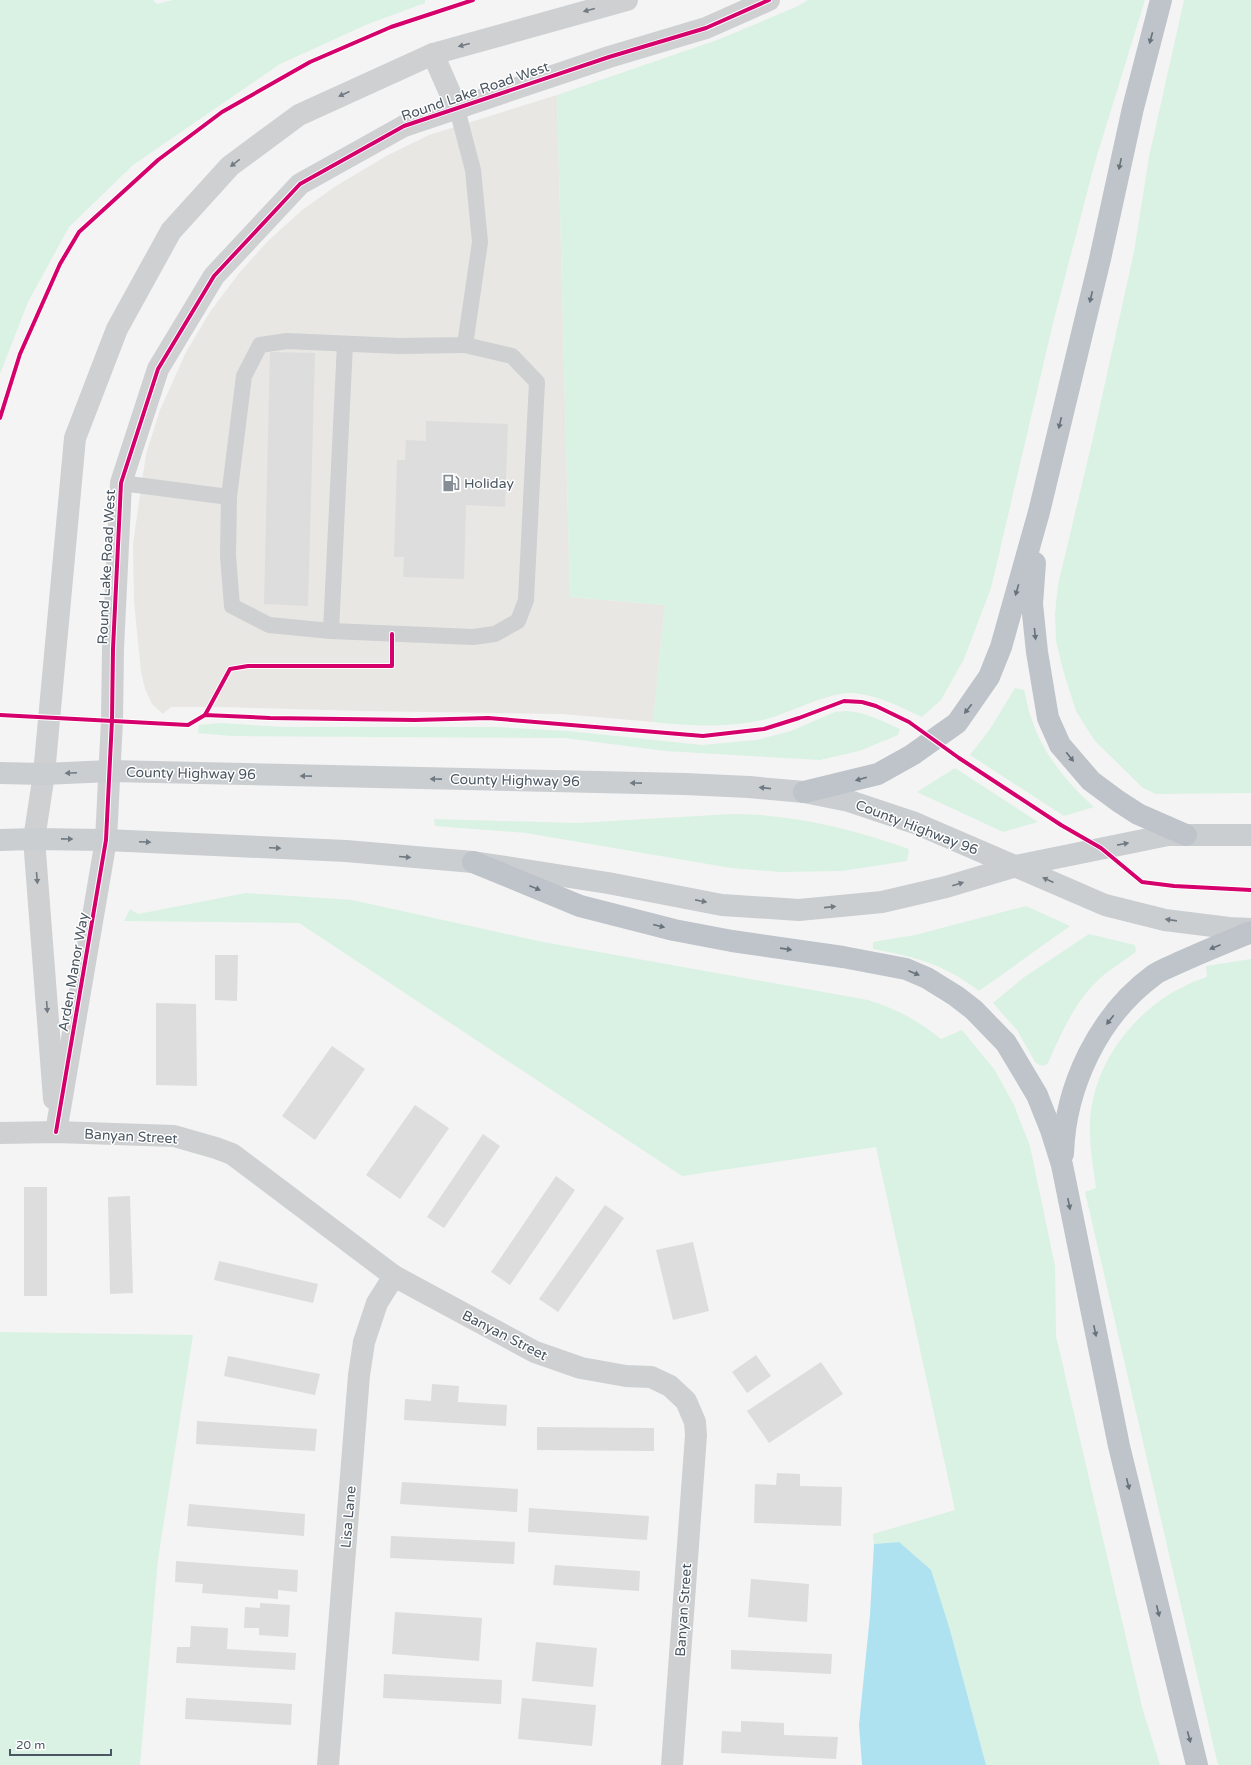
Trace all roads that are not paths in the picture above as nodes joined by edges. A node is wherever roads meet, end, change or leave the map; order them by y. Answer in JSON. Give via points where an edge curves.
{"nodes":[{"id":1,"x":627,"y":0,"type":"edge"},
{"id":2,"x":770,"y":0,"type":"edge"},
{"id":3,"x":1162,"y":0,"type":"edge"},
{"id":4,"x":433,"y":54,"type":"junction"},
{"id":5,"x":457,"y":109,"type":"junction"},
{"id":6,"x":345,"y":344,"type":"junction"},
{"id":7,"x":465,"y":345,"type":"junction"},
{"id":8,"x":121,"y":483,"type":"junction"},
{"id":9,"x":229,"y":497,"type":"junction"},
{"id":10,"x":1039,"y":512,"type":"junction"},
{"id":11,"x":331,"y":631,"type":"junction"},
{"id":12,"x":110,"y":771,"type":"junction"},
{"id":13,"x":0,"y":772,"type":"edge"},
{"id":14,"x":44,"y":774,"type":"junction"},
{"id":15,"x":804,"y":792,"type":"junction"},
{"id":16,"x":1186,"y":835,"type":"junction"},
{"id":17,"x":1251,"y":835,"type":"edge"},
{"id":18,"x":34,"y":839,"type":"junction"},
{"id":19,"x":0,"y":840,"type":"edge"},
{"id":20,"x":106,"y":840,"type":"junction"},
{"id":21,"x":473,"y":862,"type":"junction"},
{"id":22,"x":1016,"y":866,"type":"junction"},
{"id":23,"x":1251,"y":931,"type":"edge"},
{"id":24,"x":56,"y":1132,"type":"junction"},
{"id":25,"x":0,"y":1133,"type":"edge"},
{"id":26,"x":1062,"y":1165,"type":"junction"},
{"id":27,"x":394,"y":1276,"type":"junction"},
{"id":28,"x":328,"y":1765,"type":"edge"},
{"id":29,"x":672,"y":1765,"type":"edge"},
{"id":30,"x":1197,"y":1765,"type":"edge"}],
"edges":[{"from":1,"to":4,"type":"street","one_way":true},
{"from":2,"to":5,"type":"street","name":"Round Lake Road West","via":[[706,28],[609,57]]},
{"from":3,"to":10,"type":"highway","one_way":true,"via":[[1133,108],[1100,259]]},
{"from":4,"to":5,"type":"street","name":"Round Lake Road West"},
{"from":4,"to":14,"type":"street","one_way":true,"via":[[299,114],[230,166],[171,231],[117,329],[75,438]]},
{"from":5,"to":7,"type":"lane","via":[[473,170],[480,242]]},
{"from":5,"to":8,"type":"street","name":"Round Lake Road West","via":[[404,126],[300,184],[214,276],[158,369]]},
{"from":6,"to":7,"type":"lane"},
{"from":6,"to":9,"type":"lane","via":[[287,341],[260,345],[244,376]]},
{"from":6,"to":11,"type":"lane"},
{"from":7,"to":11,"type":"lane","via":[[512,356],[537,382],[526,600],[518,621],[495,634],[473,637]]},
{"from":8,"to":9,"type":"lane"},
{"from":8,"to":12,"type":"street","name":"Round Lake Road West"},
{"from":9,"to":11,"type":"lane","via":[[228,556],[232,606],[269,625]]},
{"from":10,"to":15,"type":"highway","one_way":true,"via":[[1001,647],[989,677],[957,723],[912,755],[878,774]]},
{"from":10,"to":16,"type":"highway","one_way":true,"via":[[1032,604],[1038,666],[1048,718],[1060,745],[1091,781],[1118,801],[1138,814]]},
{"from":12,"to":14,"type":"main road","name":"County Highway 96","one_way":true},
{"from":15,"to":12,"type":"main road","name":"County Highway 96","one_way":true,"via":[[749,786],[685,784]]},
{"from":12,"to":20,"type":"street","name":"Round Lake Road West"},
{"from":13,"to":14,"type":"main road","name":"County Highway 96"},
{"from":14,"to":18,"type":"street"},
{"from":15,"to":22,"type":"main road","name":"County Highway 96","via":[[849,801],[914,823]]},
{"from":16,"to":17,"type":"main road","name":"County Highway 96"},
{"from":22,"to":16,"type":"main road","name":"County Highway 96","one_way":true,"via":[[1168,835]]},
{"from":18,"to":19,"type":"main road","name":"County Highway 96"},
{"from":18,"to":20,"type":"main road","name":"County Highway 96","one_way":true},
{"from":18,"to":24,"type":"street","name":"Arden Manor Way","one_way":true},
{"from":20,"to":21,"type":"main road","name":"County Highway 96","one_way":true,"via":[[346,851]]},
{"from":20,"to":24,"type":"street","name":"Arden Manor Way"},
{"from":21,"to":22,"type":"main road","name":"County Highway 96","one_way":true,"via":[[608,883],[722,905],[799,910],[882,902],[946,887]]},
{"from":21,"to":26,"type":"highway","one_way":true,"via":[[580,906],[674,930],[843,957],[906,970],[927,978],[974,1010],[1006,1043],[1037,1096]]},
{"from":23,"to":22,"type":"main road","name":"County Highway 96","one_way":true,"via":[[1165,920],[1105,905]]},
{"from":23,"to":26,"type":"highway","one_way":true,"via":[[1155,975],[1128,997],[1086,1058],[1070,1102],[1064,1133]]},
{"from":24,"to":25,"type":"street","name":"Banyan Street"},
{"from":24,"to":27,"type":"street","name":"Banyan Street","via":[[174,1136],[232,1154]]},
{"from":26,"to":30,"type":"highway","one_way":true,"via":[[1119,1446]]},
{"from":27,"to":28,"type":"street","name":"Lisa Lane","via":[[377,1303],[364,1342],[359,1375]]},
{"from":27,"to":29,"type":"street","name":"Banyan Street","via":[[535,1352],[581,1368],[626,1376],[651,1377],[670,1386],[686,1401],[695,1422],[696,1435]]}]}
